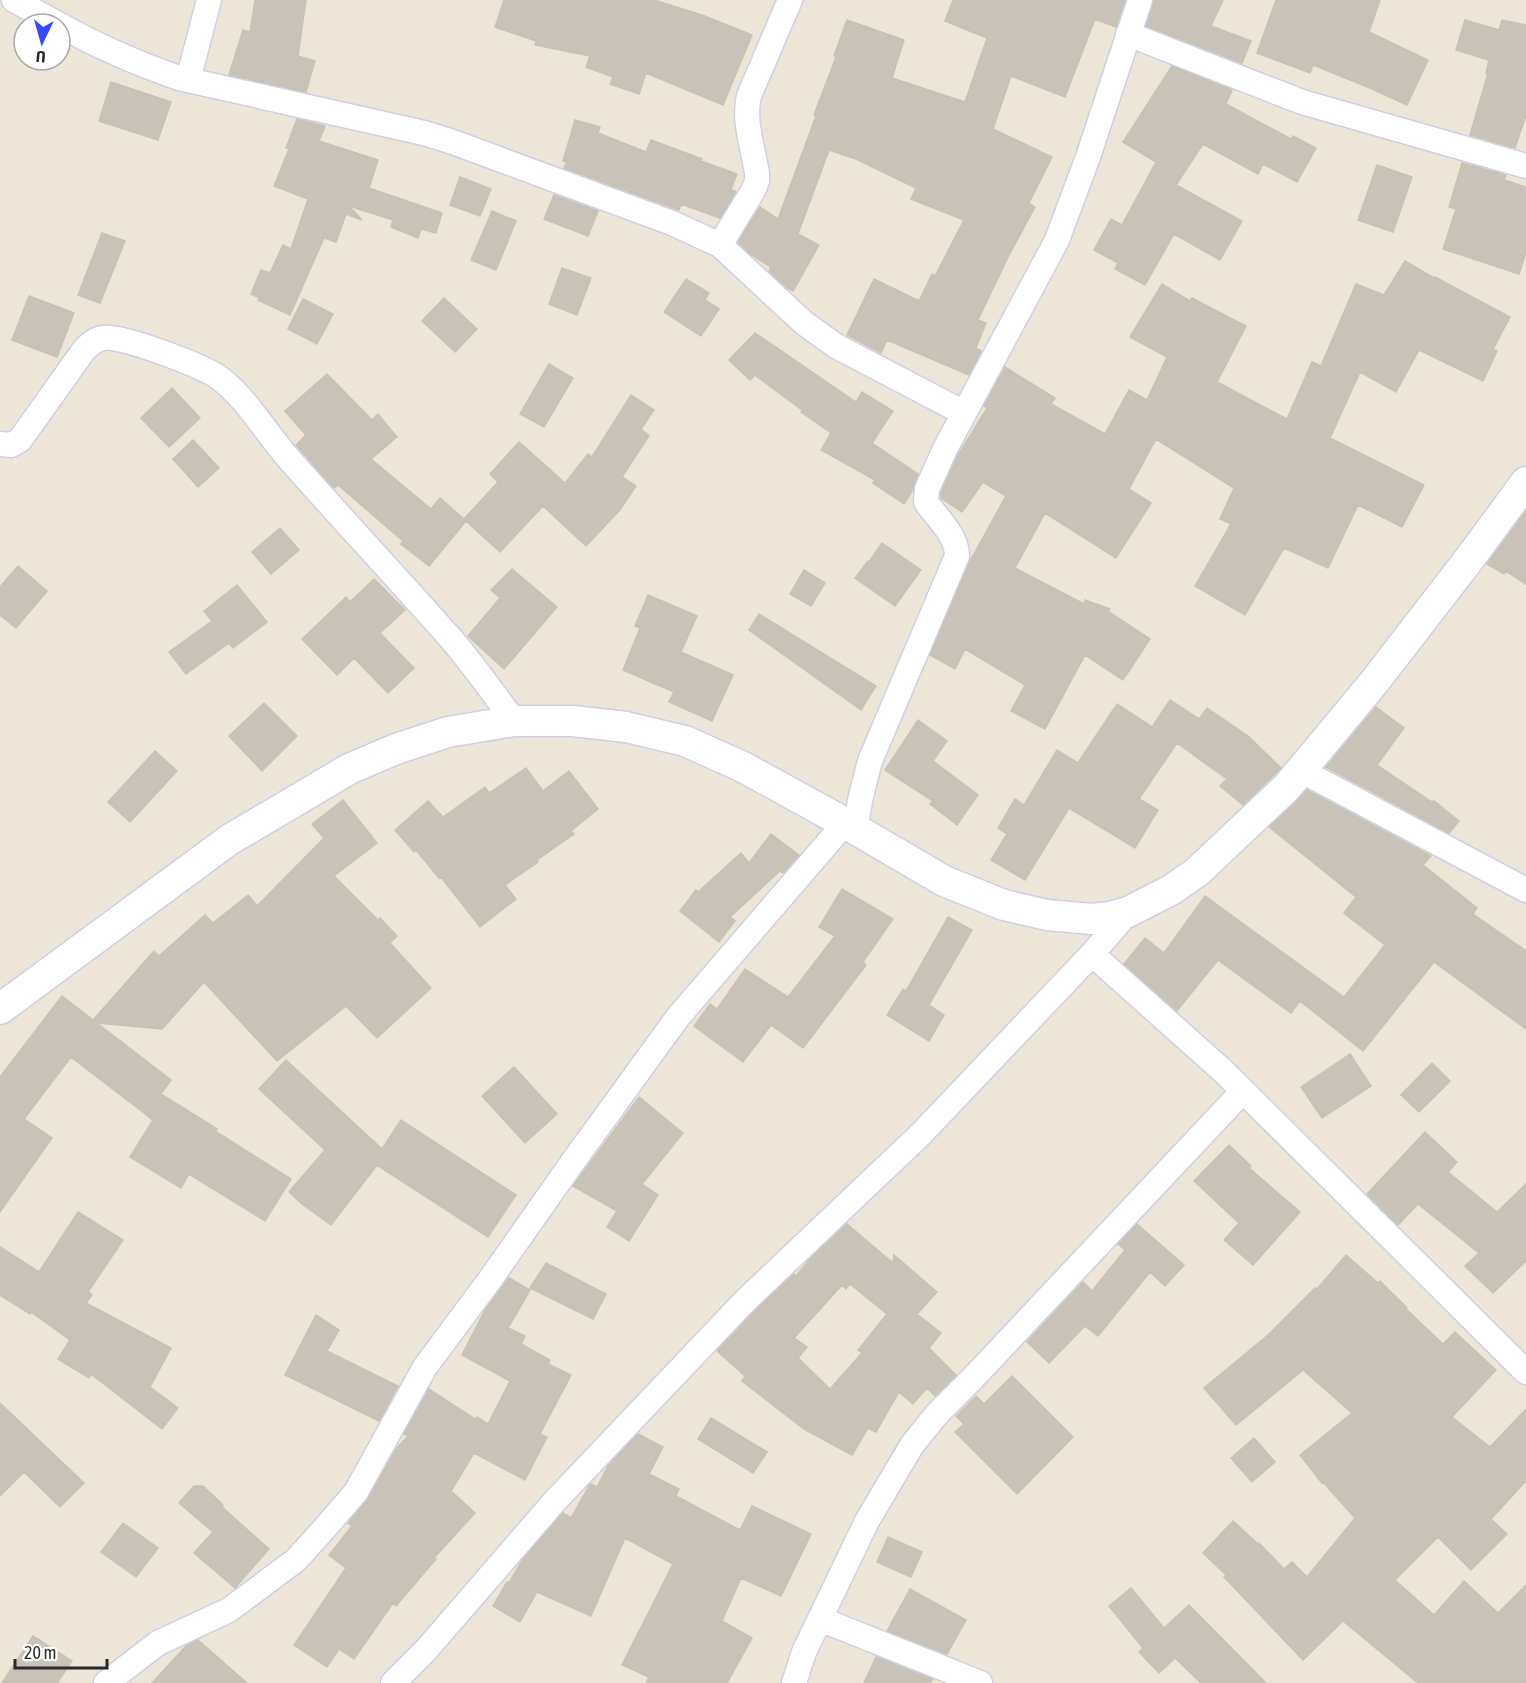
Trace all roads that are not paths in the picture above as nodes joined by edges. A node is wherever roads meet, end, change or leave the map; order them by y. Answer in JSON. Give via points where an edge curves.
{"nodes":[{"id":1,"x":14,"y":0,"type":"edge"},
{"id":2,"x":209,"y":0,"type":"edge"},
{"id":3,"x":790,"y":0,"type":"edge"},
{"id":4,"x":1140,"y":0,"type":"edge"},
{"id":5,"x":36,"y":12,"type":"edge"},
{"id":6,"x":72,"y":32,"type":"edge"},
{"id":7,"x":1128,"y":34,"type":"junction"},
{"id":8,"x":188,"y":80,"type":"junction"},
{"id":9,"x":1526,"y":166,"type":"edge"},
{"id":10,"x":720,"y":245,"type":"junction"},
{"id":11,"x":964,"y":413,"type":"junction"},
{"id":12,"x":0,"y":444,"type":"edge"},
{"id":13,"x":1526,"y":482,"type":"edge"},
{"id":14,"x":514,"y":720,"type":"junction"},
{"id":15,"x":1300,"y":770,"type":"junction"},
{"id":16,"x":850,"y":826,"type":"junction"},
{"id":17,"x":1526,"y":890,"type":"edge"},
{"id":18,"x":1128,"y":912,"type":"junction"},
{"id":19,"x":1092,"y":954,"type":"junction"},
{"id":20,"x":0,"y":1009,"type":"edge"},
{"id":21,"x":1243,"y":1091,"type":"junction"},
{"id":22,"x":1526,"y":1372,"type":"edge"},
{"id":23,"x":820,"y":1619,"type":"junction"},
{"id":24,"x":106,"y":1683,"type":"edge"},
{"id":25,"x":393,"y":1683,"type":"edge"},
{"id":26,"x":794,"y":1683,"type":"edge"},
{"id":27,"x":980,"y":1683,"type":"edge"}],
"edges":[{"from":1,"to":5,"type":"street"},
{"from":2,"to":8,"type":"street"},
{"from":3,"to":10,"type":"street","via":[[746,106],[757,181]]},
{"from":4,"to":7,"type":"street"},
{"from":6,"to":8,"type":"street"},
{"from":7,"to":9,"type":"street","via":[[1302,102]]},
{"from":7,"to":11,"type":"street","via":[[1057,240]]},
{"from":8,"to":10,"type":"street","via":[[450,141],[672,223]]},
{"from":10,"to":11,"type":"street","via":[[820,336]]},
{"from":11,"to":16,"type":"street","via":[[927,489],[926,501],[954,539],[957,556],[870,761]]},
{"from":12,"to":14,"type":"street","via":[[11,445],[20,440],[84,350],[103,338],[131,341],[217,376],[454,643]]},
{"from":13,"to":15,"type":"street","via":[[1376,681]]},
{"from":14,"to":16,"type":"street","via":[[626,727],[685,741],[743,767]]},
{"from":14,"to":20,"type":"street","via":[[448,732],[349,769],[229,840]]},
{"from":15,"to":17,"type":"street"},
{"from":15,"to":18,"type":"street","via":[[1197,872]]},
{"from":16,"to":18,"type":"street","via":[[944,881],[1004,905],[1047,915],[1092,919]]},
{"from":16,"to":24,"type":"street","via":[[678,1017],[425,1367],[356,1491],[330,1522],[296,1560],[270,1581],[229,1610],[158,1643]]},
{"from":18,"to":19,"type":"street"},
{"from":19,"to":21,"type":"street"},
{"from":19,"to":25,"type":"street","via":[[921,1134],[744,1302],[554,1502]]},
{"from":21,"to":22,"type":"street"},
{"from":21,"to":23,"type":"street","via":[[912,1445],[867,1521]]},
{"from":23,"to":26,"type":"street"},
{"from":23,"to":27,"type":"street"}]}
